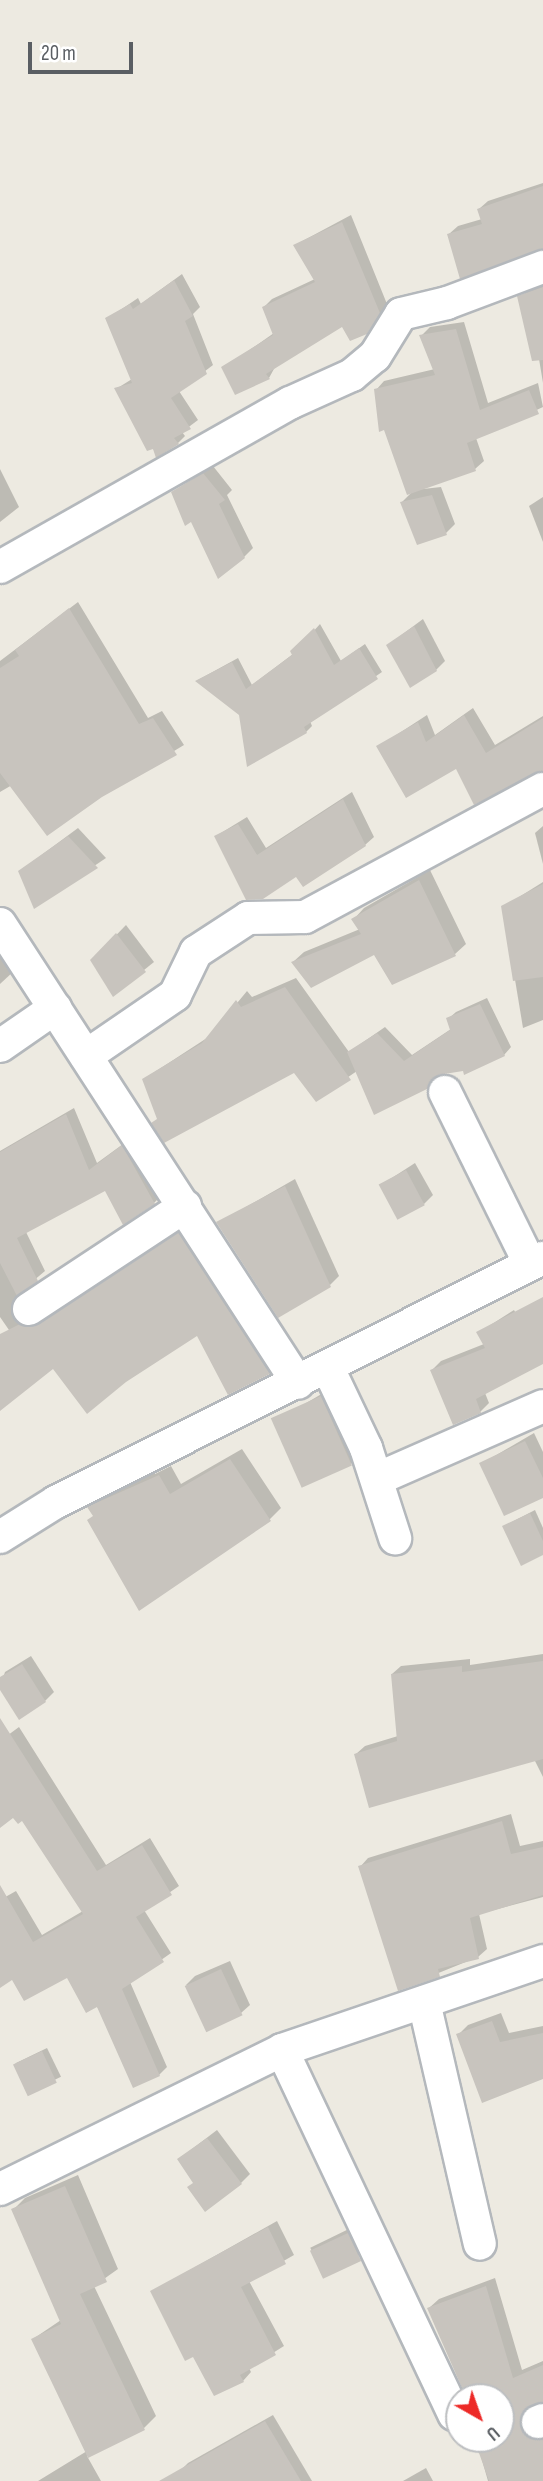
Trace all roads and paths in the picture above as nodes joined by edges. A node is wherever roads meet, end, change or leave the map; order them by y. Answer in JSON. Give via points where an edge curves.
{"nodes":[{"id":1,"x":543,"y":267,"type":"edge"},
{"id":2,"x":0,"y":567,"type":"edge"},
{"id":3,"x":543,"y":789,"type":"edge"},
{"id":4,"x":0,"y":924,"type":"edge"},
{"id":5,"x":55,"y":1008,"type":"junction"},
{"id":6,"x":0,"y":1046,"type":"edge"},
{"id":7,"x":86,"y":1056,"type":"junction"},
{"id":8,"x":444,"y":1092,"type":"dead end"},
{"id":9,"x":184,"y":1206,"type":"junction"},
{"id":10,"x":536,"y":1261,"type":"edge"},
{"id":11,"x":29,"y":1309,"type":"dead end"},
{"id":12,"x":328,"y":1368,"type":"junction"},
{"id":13,"x":298,"y":1384,"type":"junction"},
{"id":14,"x":543,"y":1406,"type":"edge"},
{"id":15,"x":377,"y":1479,"type":"junction"},
{"id":16,"x":0,"y":1537,"type":"edge"},
{"id":17,"x":395,"y":1538,"type":"dead end"},
{"id":18,"x":543,"y":1961,"type":"edge"},
{"id":19,"x":424,"y":2002,"type":"junction"},
{"id":20,"x":282,"y":2050,"type":"junction"},
{"id":21,"x":0,"y":2189,"type":"edge"},
{"id":22,"x":480,"y":2244,"type":"dead end"},
{"id":23,"x":445,"y":2395,"type":"edge"}],
"edges":[{"from":1,"to":2,"type":"street","via":[[447,303],[401,314],[375,356],[352,374],[290,403]]},
{"from":3,"to":7,"type":"street","via":[[305,917],[248,918],[192,955],[171,998]]},
{"from":4,"to":5,"type":"street"},
{"from":5,"to":6,"type":"street"},
{"from":5,"to":7,"type":"street"},
{"from":7,"to":9,"type":"street"},
{"from":8,"to":10,"type":"street"},
{"from":9,"to":11,"type":"street"},
{"from":9,"to":13,"type":"street"},
{"from":10,"to":12,"type":"street"},
{"from":12,"to":13,"type":"street"},
{"from":12,"to":15,"type":"street"},
{"from":13,"to":16,"type":"street","via":[[56,1502]]},
{"from":14,"to":15,"type":"street"},
{"from":15,"to":17,"type":"street"},
{"from":18,"to":19,"type":"street"},
{"from":19,"to":20,"type":"street"},
{"from":19,"to":22,"type":"street"},
{"from":20,"to":21,"type":"street"},
{"from":20,"to":23,"type":"street"}]}
